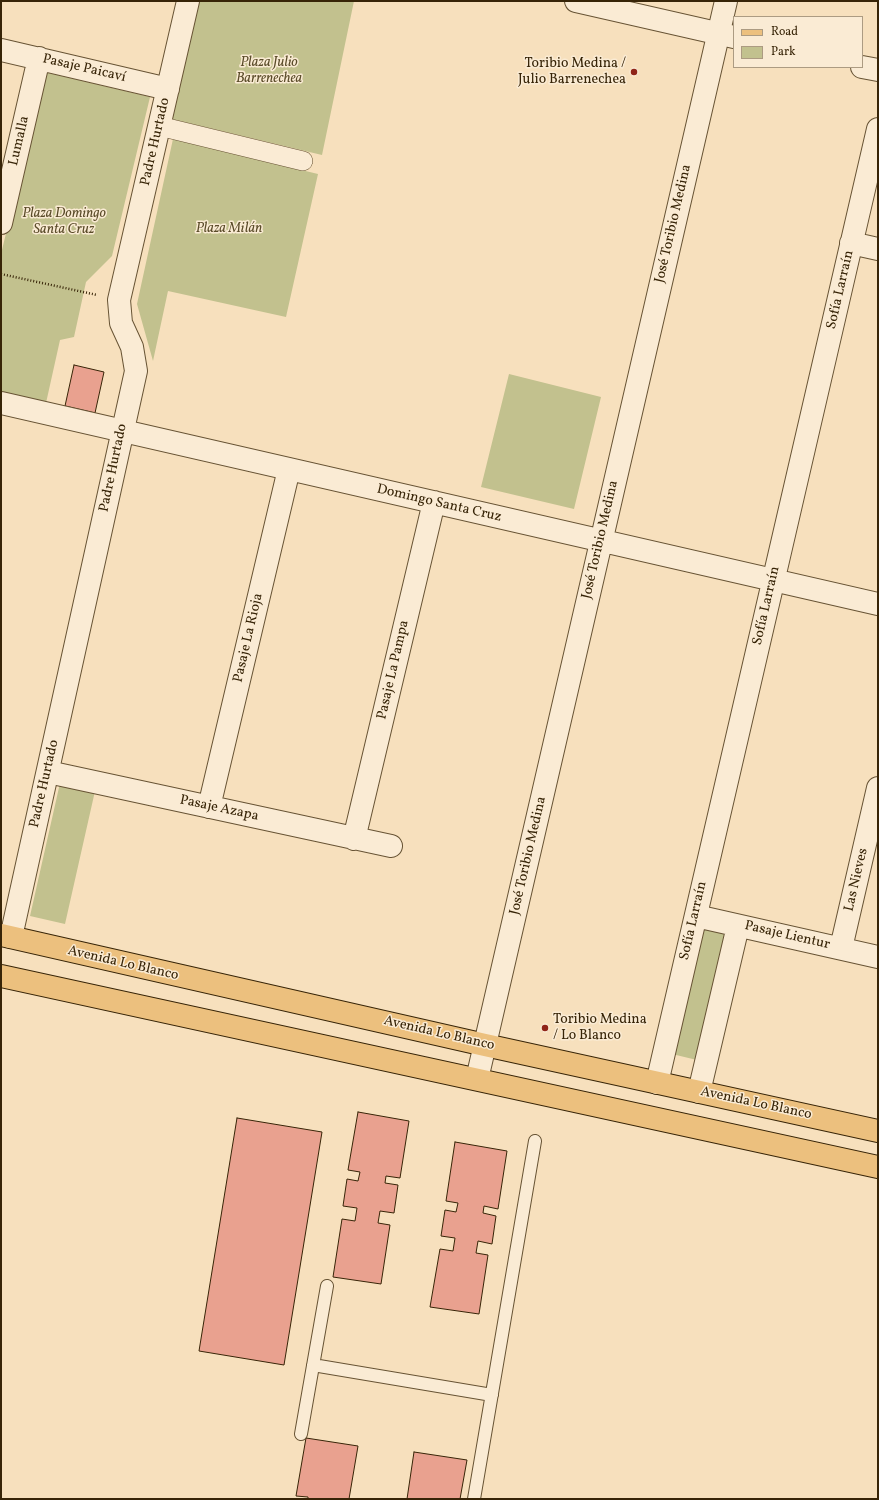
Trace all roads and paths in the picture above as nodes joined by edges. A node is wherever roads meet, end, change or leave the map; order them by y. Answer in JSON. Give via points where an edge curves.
{"nodes":[{"id":1,"x":188,"y":1,"type":"edge"},
{"id":2,"x":576,"y":1,"type":"edge"},
{"id":3,"x":726,"y":1,"type":"edge"},
{"id":4,"x":726,"y":35,"type":"edge"},
{"id":5,"x":1,"y":50,"type":"edge"},
{"id":6,"x":39,"y":58,"type":"junction"},
{"id":7,"x":863,"y":67,"type":"edge"},
{"id":8,"x":878,"y":70,"type":"edge"},
{"id":9,"x":168,"y":89,"type":"junction"},
{"id":10,"x":159,"y":126,"type":"junction"},
{"id":11,"x":878,"y":129,"type":"edge"},
{"id":12,"x":303,"y":161,"type":"dead end"},
{"id":13,"x":1,"y":223,"type":"edge"},
{"id":14,"x":852,"y":244,"type":"junction"},
{"id":15,"x":878,"y":250,"type":"edge"},
{"id":16,"x":1,"y":274,"type":"edge"},
{"id":17,"x":118,"y":300,"type":"junction"},
{"id":18,"x":1,"y":403,"type":"edge"},
{"id":19,"x":121,"y":432,"type":"junction"},
{"id":20,"x":289,"y":469,"type":"junction"},
{"id":21,"x":434,"y":502,"type":"junction"},
{"id":22,"x":601,"y":541,"type":"junction"},
{"id":23,"x":773,"y":580,"type":"junction"},
{"id":24,"x":878,"y":604,"type":"edge"},
{"id":25,"x":48,"y":772,"type":"junction"},
{"id":26,"x":878,"y":788,"type":"edge"},
{"id":27,"x":208,"y":807,"type":"junction"},
{"id":28,"x":354,"y":839,"type":"junction"},
{"id":29,"x":391,"y":846,"type":"dead end"},
{"id":30,"x":696,"y":916,"type":"junction"},
{"id":31,"x":738,"y":926,"type":"junction"},
{"id":32,"x":6,"y":936,"type":"edge"},
{"id":33,"x":841,"y":948,"type":"junction"},
{"id":34,"x":878,"y":957,"type":"edge"},
{"id":35,"x":1,"y":976,"type":"edge"},
{"id":36,"x":485,"y":1045,"type":"junction"},
{"id":37,"x":477,"y":1079,"type":"junction"},
{"id":38,"x":657,"y":1083,"type":"junction"},
{"id":39,"x":699,"y":1092,"type":"junction"},
{"id":40,"x":878,"y":1131,"type":"edge"},
{"id":41,"x":536,"y":1141,"type":"dead end"},
{"id":42,"x":878,"y":1167,"type":"edge"},
{"id":43,"x":326,"y":1286,"type":"dead end"},
{"id":44,"x":313,"y":1365,"type":"junction"},
{"id":45,"x":492,"y":1395,"type":"junction"},
{"id":46,"x":301,"y":1434,"type":"dead end"},
{"id":47,"x":474,"y":1499,"type":"edge"}],
"edges":[{"from":1,"to":9,"type":"street","name":"Padre Hurtado"},
{"from":2,"to":4,"type":"street"},
{"from":3,"to":4,"type":"street","name":"José Toribio Medina"},
{"from":4,"to":22,"type":"street","name":"José Toribio Medina"},
{"from":5,"to":6,"type":"street","name":"Pasaje Paicaví"},
{"from":6,"to":9,"type":"street","name":"Pasaje Paicaví"},
{"from":6,"to":13,"type":"street","name":"Lumalla"},
{"from":7,"to":8,"type":"street"},
{"from":9,"to":10,"type":"street","name":"Padre Hurtado"},
{"from":10,"to":12,"type":"street"},
{"from":10,"to":17,"type":"street","name":"Padre Hurtado"},
{"from":11,"to":14,"type":"street","name":"Sofía Larraín"},
{"from":14,"to":15,"type":"street"},
{"from":14,"to":23,"type":"street","name":"Sofía Larraín"},
{"from":16,"to":17,"type":"path"},
{"from":17,"to":19,"type":"street","name":"Padre Hurtado","via":[[120,323],[132,347],[136,363]]},
{"from":18,"to":19,"type":"street","name":"Domingo Santa Cruz"},
{"from":19,"to":20,"type":"street","name":"Domingo Santa Cruz"},
{"from":19,"to":25,"type":"street","name":"Padre Hurtado"},
{"from":20,"to":21,"type":"street","name":"Domingo Santa Cruz"},
{"from":20,"to":27,"type":"street","name":"Pasaje La Rioja"},
{"from":21,"to":22,"type":"street","name":"Domingo Santa Cruz"},
{"from":21,"to":28,"type":"street","name":"Pasaje La Pampa"},
{"from":22,"to":23,"type":"street","name":"Domingo Santa Cruz"},
{"from":22,"to":36,"type":"street","name":"José Toribio Medina"},
{"from":23,"to":24,"type":"street","name":"Domingo Santa Cruz"},
{"from":23,"to":30,"type":"street","name":"Sofía Larraín"},
{"from":25,"to":27,"type":"street","name":"Pasaje Azapa"},
{"from":25,"to":32,"type":"street","name":"Padre Hurtado"},
{"from":26,"to":33,"type":"street","name":"Las Nieves"},
{"from":27,"to":28,"type":"street","name":"Pasaje Azapa"},
{"from":28,"to":29,"type":"street","name":"Pasaje Azapa"},
{"from":30,"to":31,"type":"street","name":"Pasaje Lientur"},
{"from":30,"to":38,"type":"street","name":"Sofía Larraín"},
{"from":31,"to":33,"type":"street","name":"Pasaje Lientur"},
{"from":31,"to":39,"type":"street"},
{"from":32,"to":36,"type":"main road","name":"Avenida Lo Blanco"},
{"from":33,"to":34,"type":"street","name":"Pasaje Lientur"},
{"from":35,"to":37,"type":"main road"},
{"from":36,"to":37,"type":"street","name":"José Toribio Medina"},
{"from":36,"to":38,"type":"main road","name":"Avenida Lo Blanco"},
{"from":37,"to":42,"type":"main road"},
{"from":38,"to":39,"type":"main road","name":"Avenida Lo Blanco"},
{"from":39,"to":40,"type":"main road","name":"Avenida Lo Blanco"},
{"from":41,"to":45,"type":"lane"},
{"from":43,"to":44,"type":"lane"},
{"from":44,"to":45,"type":"lane"},
{"from":44,"to":46,"type":"lane"},
{"from":45,"to":47,"type":"lane"}]}
